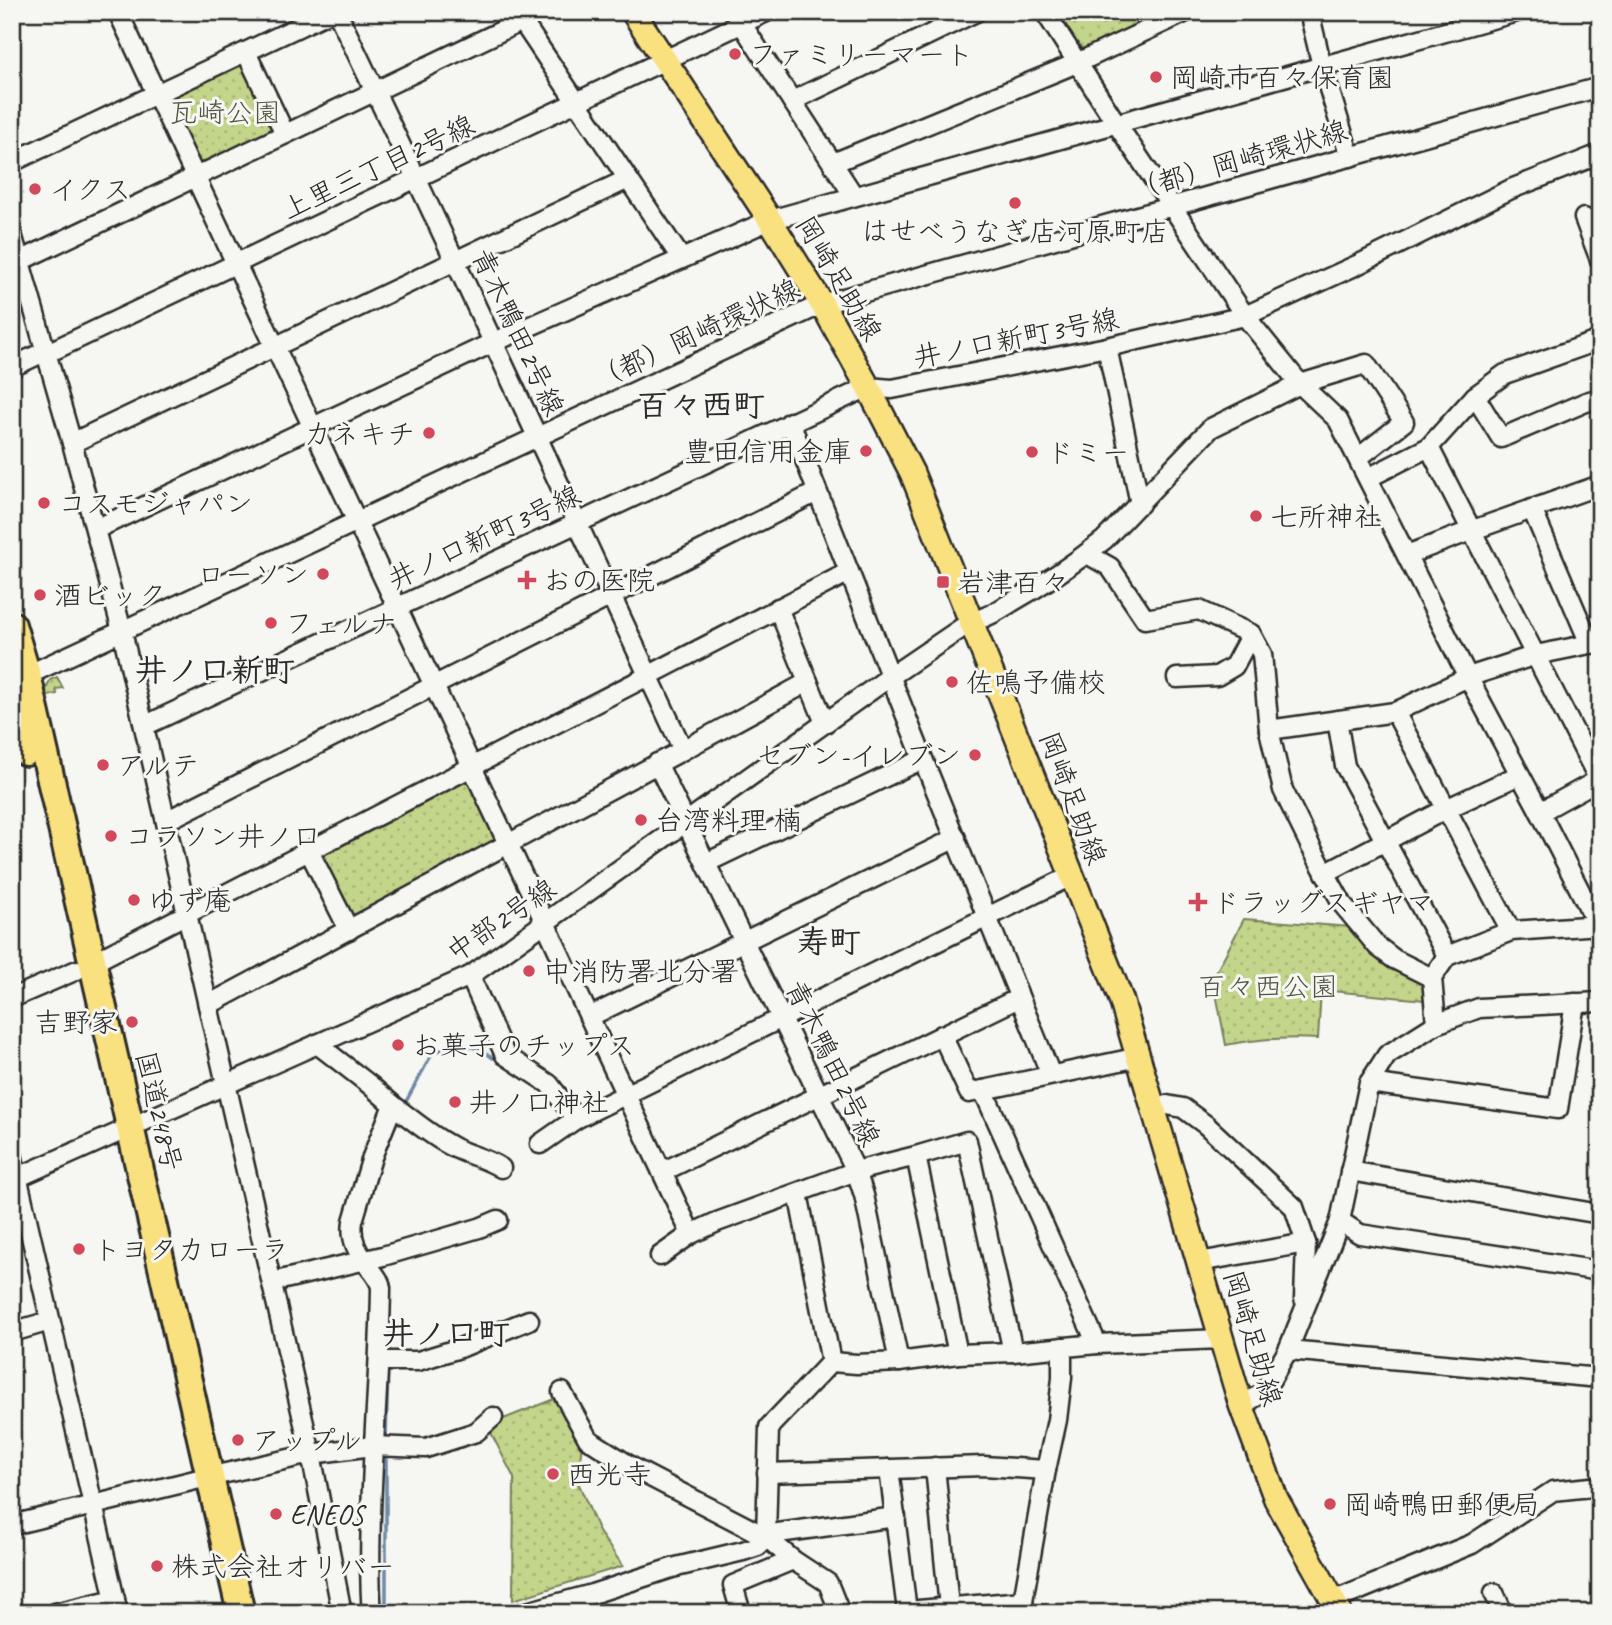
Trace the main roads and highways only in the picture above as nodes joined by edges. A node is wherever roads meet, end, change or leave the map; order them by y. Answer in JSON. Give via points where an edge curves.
{"nodes":[{"id":1,"x":633,"y":12,"type":"edge"},
{"id":2,"x":12,"y":625,"type":"edge"},
{"id":3,"x":17,"y":684,"type":"edge"},
{"id":4,"x":203,"y":1478,"type":"junction"},
{"id":5,"x":1337,"y":1607,"type":"edge"},
{"id":6,"x":224,"y":1613,"type":"edge"},
{"id":7,"x":241,"y":1613,"type":"edge"}],
"edges":[{"from":1,"to":5,"type":"main road","name":"岡崎足助線","via":[[822,304],[912,473],[1121,999],[1241,1405],[1276,1499]]},
{"from":2,"to":3,"type":"highway","name":"国道248号"},
{"from":3,"to":4,"type":"highway","name":"国道248号"},
{"from":4,"to":6,"type":"highway","name":"国道248号"},
{"from":4,"to":7,"type":"highway","name":"国道248号"}]}
